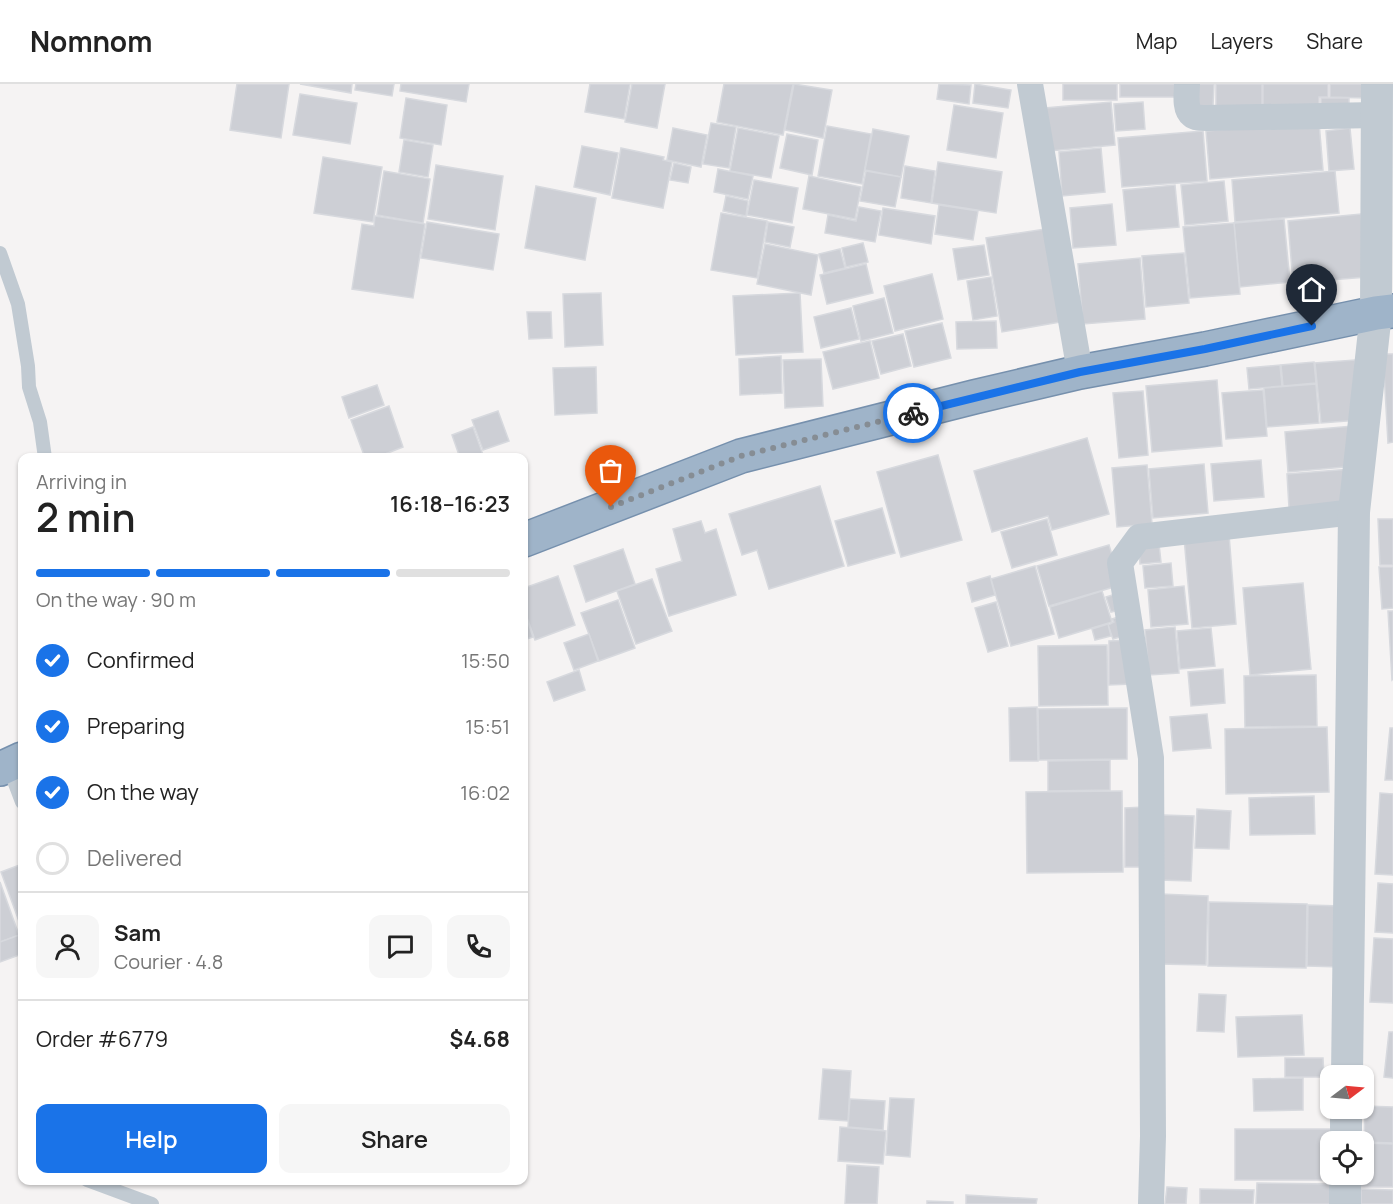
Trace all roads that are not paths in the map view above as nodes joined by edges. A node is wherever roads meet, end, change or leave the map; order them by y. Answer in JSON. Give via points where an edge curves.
{"nodes":[{"id":1,"x":1030,"y":84,"type":"edge"},
{"id":2,"x":1187,"y":84,"type":"edge"},
{"id":3,"x":1377,"y":84,"type":"edge"},
{"id":4,"x":1377,"y":115,"type":"junction"},
{"id":5,"x":0,"y":253,"type":"edge"},
{"id":6,"x":1385,"y":312,"type":"edge"},
{"id":7,"x":1080,"y":372,"type":"junction"},
{"id":8,"x":44,"y":453,"type":"edge"},
{"id":9,"x":1354,"y":512,"type":"junction"},
{"id":10,"x":528,"y":538,"type":"edge"},
{"id":11,"x":10,"y":764,"type":"edge"},
{"id":12,"x":18,"y":789,"type":"edge"},
{"id":13,"x":1347,"y":1065,"type":"edge"},
{"id":14,"x":101,"y":1185,"type":"edge"},
{"id":15,"x":1345,"y":1185,"type":"edge"},
{"id":16,"x":152,"y":1204,"type":"edge"},
{"id":17,"x":1151,"y":1204,"type":"edge"},
{"id":18,"x":1345,"y":1204,"type":"edge"}],
"edges":[{"from":1,"to":7,"type":"street"},
{"from":2,"to":4,"type":"street","via":[[1187,102],[1193,117]]},
{"from":3,"to":4,"type":"street"},
{"from":4,"to":6,"type":"street"},
{"from":5,"to":8,"type":"lane","via":[[18,304],[29,387]]},
{"from":6,"to":7,"type":"highway"},
{"from":6,"to":9,"type":"street"},
{"from":7,"to":10,"type":"highway","via":[[741,456]]},
{"from":9,"to":13,"type":"street"},
{"from":9,"to":17,"type":"street","via":[[1139,537],[1120,564],[1151,758]]},
{"from":11,"to":12,"type":"lane"},
{"from":14,"to":16,"type":"lane"},
{"from":15,"to":18,"type":"street"}]}
